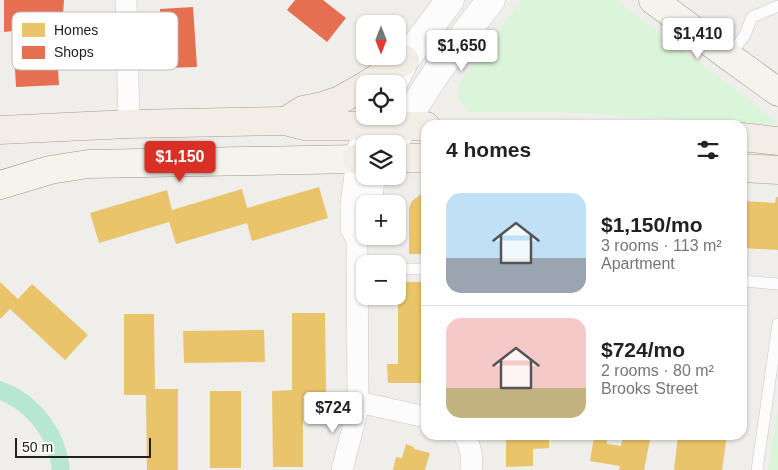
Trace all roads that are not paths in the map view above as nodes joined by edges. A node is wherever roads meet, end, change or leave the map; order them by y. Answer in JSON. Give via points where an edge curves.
{"nodes":[{"id":1,"x":450,"y":0,"type":"edge"},
{"id":2,"x":491,"y":0,"type":"edge"},
{"id":3,"x":654,"y":0,"type":"edge"},
{"id":4,"x":777,"y":3,"type":"edge"},
{"id":5,"x":729,"y":56,"type":"junction"},
{"id":6,"x":406,"y":59,"type":"edge"},
{"id":7,"x":397,"y":65,"type":"edge"},
{"id":8,"x":128,"y":70,"type":"edge"},
{"id":9,"x":382,"y":75,"type":"edge"},
{"id":10,"x":356,"y":91,"type":"edge"},
{"id":11,"x":778,"y":92,"type":"edge"},
{"id":12,"x":285,"y":121,"type":"junction"},
{"id":13,"x":356,"y":122,"type":"edge"},
{"id":14,"x":129,"y":124,"type":"junction"},
{"id":15,"x":386,"y":125,"type":"edge"},
{"id":16,"x":0,"y":130,"type":"edge"},
{"id":17,"x":408,"y":132,"type":"edge"},
{"id":18,"x":747,"y":137,"type":"edge"},
{"id":19,"x":778,"y":140,"type":"edge"},
{"id":20,"x":406,"y":158,"type":"edge"},
{"id":21,"x":421,"y":158,"type":"edge"},
{"id":22,"x":356,"y":165,"type":"edge"},
{"id":23,"x":747,"y":168,"type":"edge"},
{"id":24,"x":778,"y":170,"type":"edge"},
{"id":25,"x":0,"y":185,"type":"edge"},
{"id":26,"x":358,"y":185,"type":"edge"},
{"id":27,"x":356,"y":232,"type":"edge"},
{"id":28,"x":406,"y":269,"type":"edge"},
{"id":29,"x":421,"y":269,"type":"edge"},
{"id":30,"x":747,"y":281,"type":"edge"},
{"id":31,"x":778,"y":284,"type":"edge"},
{"id":32,"x":360,"y":305,"type":"edge"},
{"id":33,"x":778,"y":324,"type":"edge"},
{"id":34,"x":358,"y":402,"type":"junction"},
{"id":35,"x":421,"y":416,"type":"edge"},
{"id":36,"x":466,"y":440,"type":"edge"},
{"id":37,"x":342,"y":470,"type":"edge"},
{"id":38,"x":471,"y":470,"type":"edge"},
{"id":39,"x":757,"y":470,"type":"edge"}],
"edges":[{"from":1,"to":6,"type":"street"},
{"from":2,"to":17,"type":"street","via":[[452,50],[413,109]]},
{"from":3,"to":5,"type":"main road"},
{"from":4,"to":5,"type":"lane","via":[[752,17],[745,35]]},
{"from":5,"to":11,"type":"main road"},
{"from":7,"to":9,"type":"main road"},
{"from":8,"to":14,"type":"street"},
{"from":10,"to":12,"type":"main road","via":[[340,100],[303,110]]},
{"from":12,"to":13,"type":"main road","via":[[304,126]]},
{"from":12,"to":14,"type":"main road"},
{"from":14,"to":16,"type":"main road"},
{"from":15,"to":17,"type":"main road"},
{"from":18,"to":19,"type":"main road"},
{"from":20,"to":21,"type":"main road"},
{"from":22,"to":25,"type":"main road","via":[[88,164],[50,170]]},
{"from":23,"to":24,"type":"main road"},
{"from":26,"to":27,"type":"street","via":[[351,205],[351,229]]},
{"from":28,"to":29,"type":"lane"},
{"from":30,"to":31,"type":"lane"},
{"from":32,"to":34,"type":"street"},
{"from":33,"to":39,"type":"lane"},
{"from":34,"to":35,"type":"street"},
{"from":34,"to":37,"type":"street"},
{"from":36,"to":38,"type":"street","via":[[471,450]]}]}
